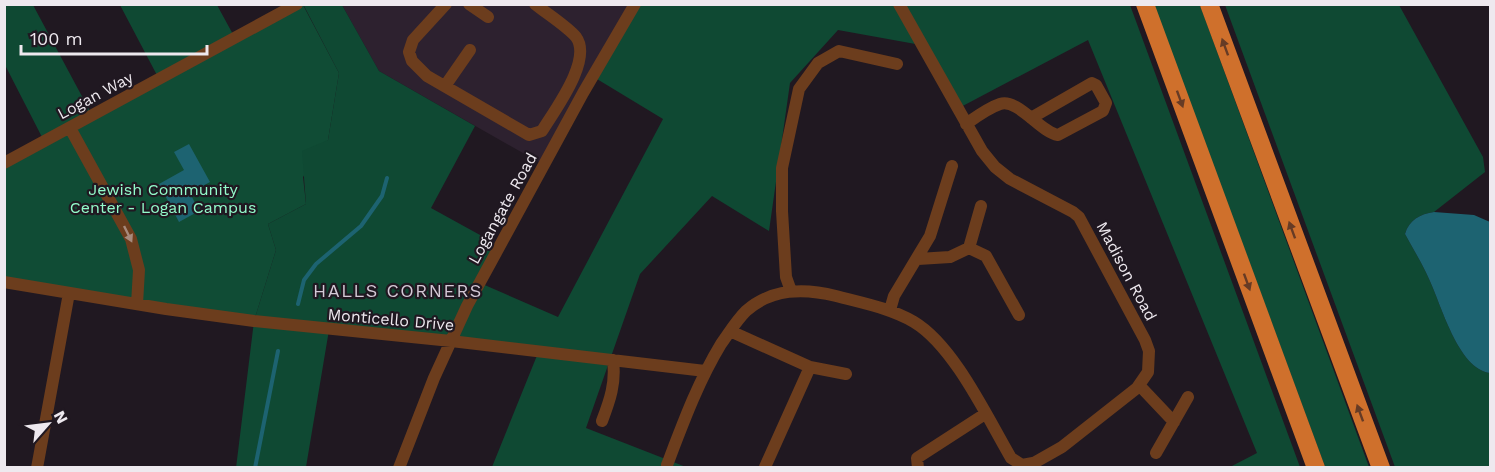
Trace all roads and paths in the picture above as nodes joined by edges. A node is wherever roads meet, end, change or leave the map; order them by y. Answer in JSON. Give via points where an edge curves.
{"nodes":[{"id":1,"x":297,"y":4,"type":"edge"},
{"id":2,"x":446,"y":4,"type":"edge"},
{"id":3,"x":469,"y":4,"type":"edge"},
{"id":4,"x":535,"y":4,"type":"edge"},
{"id":5,"x":635,"y":4,"type":"edge"},
{"id":6,"x":898,"y":4,"type":"edge"},
{"id":7,"x":1145,"y":4,"type":"edge"},
{"id":8,"x":1209,"y":4,"type":"edge"},
{"id":9,"x":488,"y":17,"type":"dead end"},
{"id":10,"x":470,"y":50,"type":"dead end"},
{"id":11,"x":897,"y":64,"type":"dead end"},
{"id":12,"x":445,"y":86,"type":"junction"},
{"id":13,"x":550,"y":117,"type":"junction"},
{"id":14,"x":1031,"y":118,"type":"junction"},
{"id":15,"x":966,"y":124,"type":"junction"},
{"id":16,"x":564,"y":127,"type":"junction"},
{"id":17,"x":70,"y":128,"type":"junction"},
{"id":18,"x":4,"y":163,"type":"edge"},
{"id":19,"x":952,"y":166,"type":"dead end"},
{"id":20,"x":981,"y":206,"type":"dead end"},
{"id":21,"x":969,"y":248,"type":"junction"},
{"id":22,"x":918,"y":259,"type":"junction"},
{"id":23,"x":4,"y":282,"type":"edge"},
{"id":24,"x":791,"y":291,"type":"junction"},
{"id":25,"x":69,"y":293,"type":"junction"},
{"id":26,"x":137,"y":304,"type":"junction"},
{"id":27,"x":890,"y":310,"type":"junction"},
{"id":28,"x":1019,"y":315,"type":"dead end"},
{"id":29,"x":730,"y":331,"type":"junction"},
{"id":30,"x":451,"y":341,"type":"junction"},
{"id":31,"x":613,"y":360,"type":"junction"},
{"id":32,"x":810,"y":367,"type":"junction"},
{"id":33,"x":705,"y":371,"type":"junction"},
{"id":34,"x":846,"y":374,"type":"dead end"},
{"id":35,"x":1139,"y":385,"type":"junction"},
{"id":36,"x":1188,"y":398,"type":"dead end"},
{"id":37,"x":985,"y":414,"type":"junction"},
{"id":38,"x":602,"y":421,"type":"dead end"},
{"id":39,"x":1174,"y":422,"type":"junction"},
{"id":40,"x":1156,"y":453,"type":"dead end"},
{"id":41,"x":667,"y":465,"type":"dead end"},
{"id":42,"x":1029,"y":465,"type":"edge"},
{"id":43,"x":37,"y":468,"type":"edge"},
{"id":44,"x":399,"y":468,"type":"edge"},
{"id":45,"x":765,"y":468,"type":"edge"},
{"id":46,"x":918,"y":468,"type":"edge"},
{"id":47,"x":1316,"y":468,"type":"edge"},
{"id":48,"x":1381,"y":468,"type":"edge"}],
"edges":[{"from":1,"to":17,"type":"street","name":"Logan Way"},
{"from":2,"to":12,"type":"street","via":[[413,40],[409,52],[416,67]]},
{"from":3,"to":9,"type":"street"},
{"from":4,"to":13,"type":"street","via":[[576,37],[581,55],[579,68]]},
{"from":5,"to":16,"type":"street","name":"Logangate Road"},
{"from":6,"to":15,"type":"street","name":"Madison Road"},
{"from":7,"to":47,"type":"highway","one_way":true},
{"from":48,"to":8,"type":"highway","one_way":true},
{"from":10,"to":12,"type":"street"},
{"from":11,"to":24,"type":"street","via":[[839,51],[818,63],[799,89],[782,168],[786,277]]},
{"from":12,"to":13,"type":"street","via":[[530,135],[542,131]]},
{"from":13,"to":16,"type":"street"},
{"from":14,"to":14,"type":"street","via":[[1058,135],[1103,111],[1106,103],[1092,83]]},
{"from":14,"to":15,"type":"street","via":[[1001,103]]},
{"from":15,"to":35,"type":"street","name":"Madison Road","via":[[995,167],[1079,217],[1145,340],[1148,372]]},
{"from":16,"to":30,"type":"street","name":"Logangate Road"},
{"from":17,"to":18,"type":"street","name":"Logan Way"},
{"from":17,"to":26,"type":"street","one_way":true,"via":[[131,239],[139,270]]},
{"from":19,"to":22,"type":"street","via":[[930,236]]},
{"from":20,"to":21,"type":"street"},
{"from":21,"to":22,"type":"street","via":[[950,257]]},
{"from":21,"to":28,"type":"street","via":[[986,256]]},
{"from":22,"to":27,"type":"street","via":[[894,296]]},
{"from":23,"to":25,"type":"street","name":"Monticello Drive"},
{"from":24,"to":27,"type":"street","via":[[819,292]]},
{"from":24,"to":29,"type":"street","via":[[754,305]]},
{"from":25,"to":26,"type":"street","name":"Monticello Drive"},
{"from":25,"to":43,"type":"street"},
{"from":26,"to":30,"type":"street","name":"Monticello Drive","via":[[329,330]]},
{"from":27,"to":37,"type":"street","via":[[914,321],[941,345]]},
{"from":29,"to":32,"type":"street"},
{"from":29,"to":33,"type":"street"},
{"from":30,"to":31,"type":"street","name":"Monticello Drive"},
{"from":30,"to":44,"type":"street","name":"Logangate Road"},
{"from":31,"to":33,"type":"street","name":"Monticello Drive"},
{"from":31,"to":38,"type":"street","via":[[614,383]]},
{"from":32,"to":34,"type":"street"},
{"from":32,"to":45,"type":"street"},
{"from":33,"to":41,"type":"street"},
{"from":35,"to":39,"type":"street"},
{"from":35,"to":42,"type":"street","via":[[1062,447]]},
{"from":36,"to":39,"type":"street"},
{"from":37,"to":42,"type":"street","via":[[1011,458]]},
{"from":37,"to":46,"type":"street","via":[[917,458]]},
{"from":39,"to":40,"type":"street"}]}
